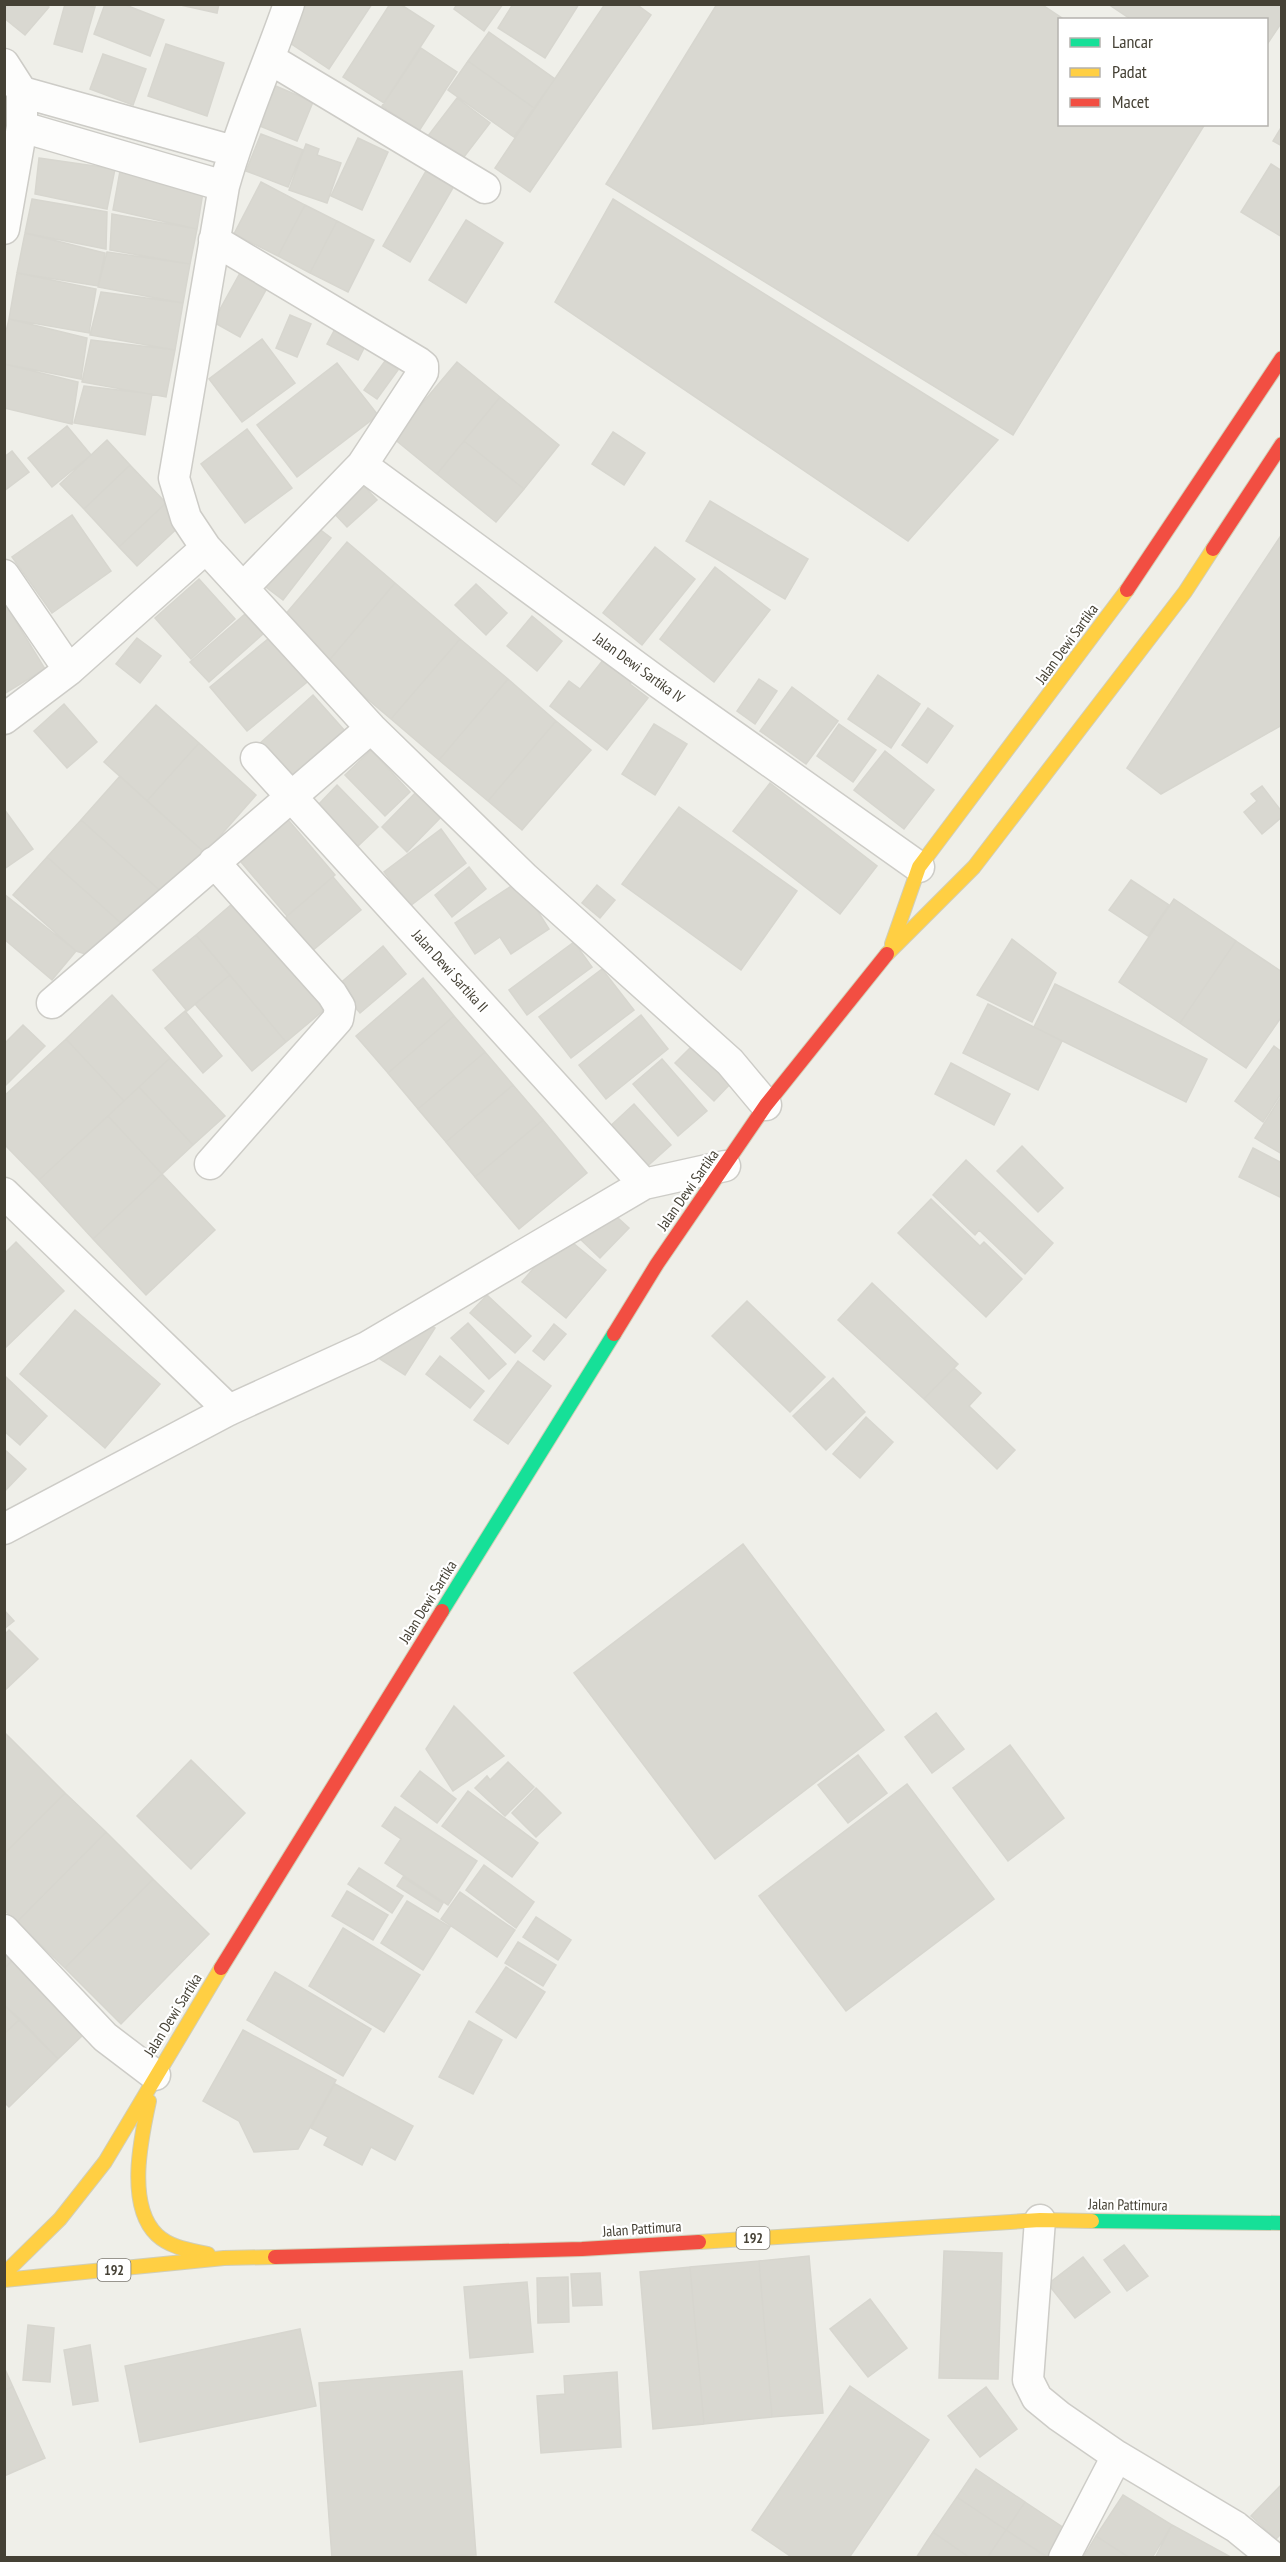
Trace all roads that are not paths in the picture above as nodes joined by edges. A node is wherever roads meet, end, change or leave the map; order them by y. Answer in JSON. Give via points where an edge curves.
{"nodes":[{"id":1,"x":289,"y":4,"type":"edge"},
{"id":2,"x":270,"y":59,"type":"junction"},
{"id":3,"x":4,"y":64,"type":"edge"},
{"id":4,"x":22,"y":92,"type":"junction"},
{"id":5,"x":22,"y":127,"type":"junction"},
{"id":6,"x":233,"y":151,"type":"junction"},
{"id":7,"x":224,"y":186,"type":"junction"},
{"id":8,"x":485,"y":188,"type":"dead end"},
{"id":9,"x":4,"y":229,"type":"edge"},
{"id":10,"x":214,"y":240,"type":"junction"},
{"id":11,"x":1281,"y":358,"type":"edge"},
{"id":12,"x":1281,"y":444,"type":"edge"},
{"id":13,"x":362,"y":465,"type":"junction"},
{"id":14,"x":206,"y":548,"type":"junction"},
{"id":15,"x":4,"y":575,"type":"edge"},
{"id":16,"x":244,"y":587,"type":"junction"},
{"id":17,"x":69,"y":670,"type":"junction"},
{"id":18,"x":4,"y":718,"type":"edge"},
{"id":19,"x":371,"y":728,"type":"junction"},
{"id":20,"x":256,"y":758,"type":"dead end"},
{"id":21,"x":291,"y":795,"type":"junction"},
{"id":22,"x":214,"y":862,"type":"junction"},
{"id":23,"x":919,"y":867,"type":"junction"},
{"id":24,"x":889,"y":951,"type":"junction"},
{"id":25,"x":52,"y":1003,"type":"dead end"},
{"id":26,"x":766,"y":1105,"type":"junction"},
{"id":27,"x":210,"y":1164,"type":"dead end"},
{"id":28,"x":726,"y":1166,"type":"junction"},
{"id":29,"x":644,"y":1184,"type":"junction"},
{"id":30,"x":4,"y":1193,"type":"edge"},
{"id":31,"x":229,"y":1410,"type":"junction"},
{"id":32,"x":10,"y":1517,"type":"edge"},
{"id":33,"x":4,"y":1929,"type":"edge"},
{"id":34,"x":155,"y":2075,"type":"junction"},
{"id":35,"x":1040,"y":2220,"type":"junction"},
{"id":36,"x":1281,"y":2223,"type":"edge"},
{"id":37,"x":224,"y":2258,"type":"junction"},
{"id":38,"x":4,"y":2274,"type":"edge"},
{"id":39,"x":4,"y":2280,"type":"edge"},
{"id":40,"x":1117,"y":2456,"type":"junction"},
{"id":41,"x":1064,"y":2558,"type":"edge"},
{"id":42,"x":1274,"y":2558,"type":"edge"}],
"edges":[{"from":1,"to":2,"type":"street"},
{"from":2,"to":6,"type":"street"},
{"from":2,"to":8,"type":"street"},
{"from":3,"to":4,"type":"street"},
{"from":4,"to":5,"type":"street"},
{"from":4,"to":6,"type":"street"},
{"from":5,"to":7,"type":"street"},
{"from":5,"to":9,"type":"street"},
{"from":6,"to":7,"type":"street"},
{"from":7,"to":10,"type":"street"},
{"from":10,"to":13,"type":"street","via":[[423,366],[423,372]]},
{"from":10,"to":14,"type":"street","via":[[174,478],[186,518]]},
{"from":11,"to":23,"type":"main road","name":"Jalan Dewi Sartika","via":[[1150,569]]},
{"from":12,"to":24,"type":"main road","name":"Jalan Dewi Sartika","via":[[1180,589],[974,867]]},
{"from":13,"to":16,"type":"street"},
{"from":13,"to":23,"type":"street","name":"Jalan Dewi Sartika IV"},
{"from":14,"to":16,"type":"street"},
{"from":14,"to":17,"type":"street"},
{"from":15,"to":17,"type":"street"},
{"from":16,"to":19,"type":"street"},
{"from":17,"to":18,"type":"street"},
{"from":19,"to":21,"type":"street"},
{"from":19,"to":26,"type":"street","via":[[525,878],[730,1062]]},
{"from":20,"to":21,"type":"street","name":"Jalan Dewi Sartika II"},
{"from":21,"to":22,"type":"street"},
{"from":21,"to":29,"type":"street","name":"Jalan Dewi Sartika II"},
{"from":22,"to":25,"type":"street"},
{"from":22,"to":27,"type":"street","via":[[340,1007],[338,1019]]},
{"from":23,"to":24,"type":"main road","name":"Jalan Dewi Sartika"},
{"from":24,"to":26,"type":"main road","name":"Jalan Dewi Sartika"},
{"from":26,"to":28,"type":"main road","name":"Jalan Dewi Sartika"},
{"from":28,"to":29,"type":"street"},
{"from":28,"to":34,"type":"main road","name":"Jalan Dewi Sartika","via":[[657,1264]]},
{"from":29,"to":31,"type":"street","via":[[367,1347]]},
{"from":30,"to":31,"type":"street"},
{"from":31,"to":32,"type":"street"},
{"from":33,"to":34,"type":"street","via":[[105,2037]]},
{"from":34,"to":37,"type":"main road","via":[[141,2138],[137,2181],[144,2211],[154,2233],[171,2245]]},
{"from":34,"to":38,"type":"main road","name":"Jalan Dewi Sartika","via":[[105,2162],[60,2219]]},
{"from":35,"to":36,"type":"main road","name":"Jalan Pattimura","number":"192"},
{"from":35,"to":37,"type":"main road","name":"Jalan Pattimura","number":"192","via":[[582,2249]]},
{"from":35,"to":40,"type":"street","via":[[1028,2380],[1037,2398]]},
{"from":37,"to":39,"type":"main road","name":"Jalan Pattimura","number":"192"},
{"from":40,"to":41,"type":"street"},
{"from":40,"to":42,"type":"street","via":[[1236,2527]]}]}
